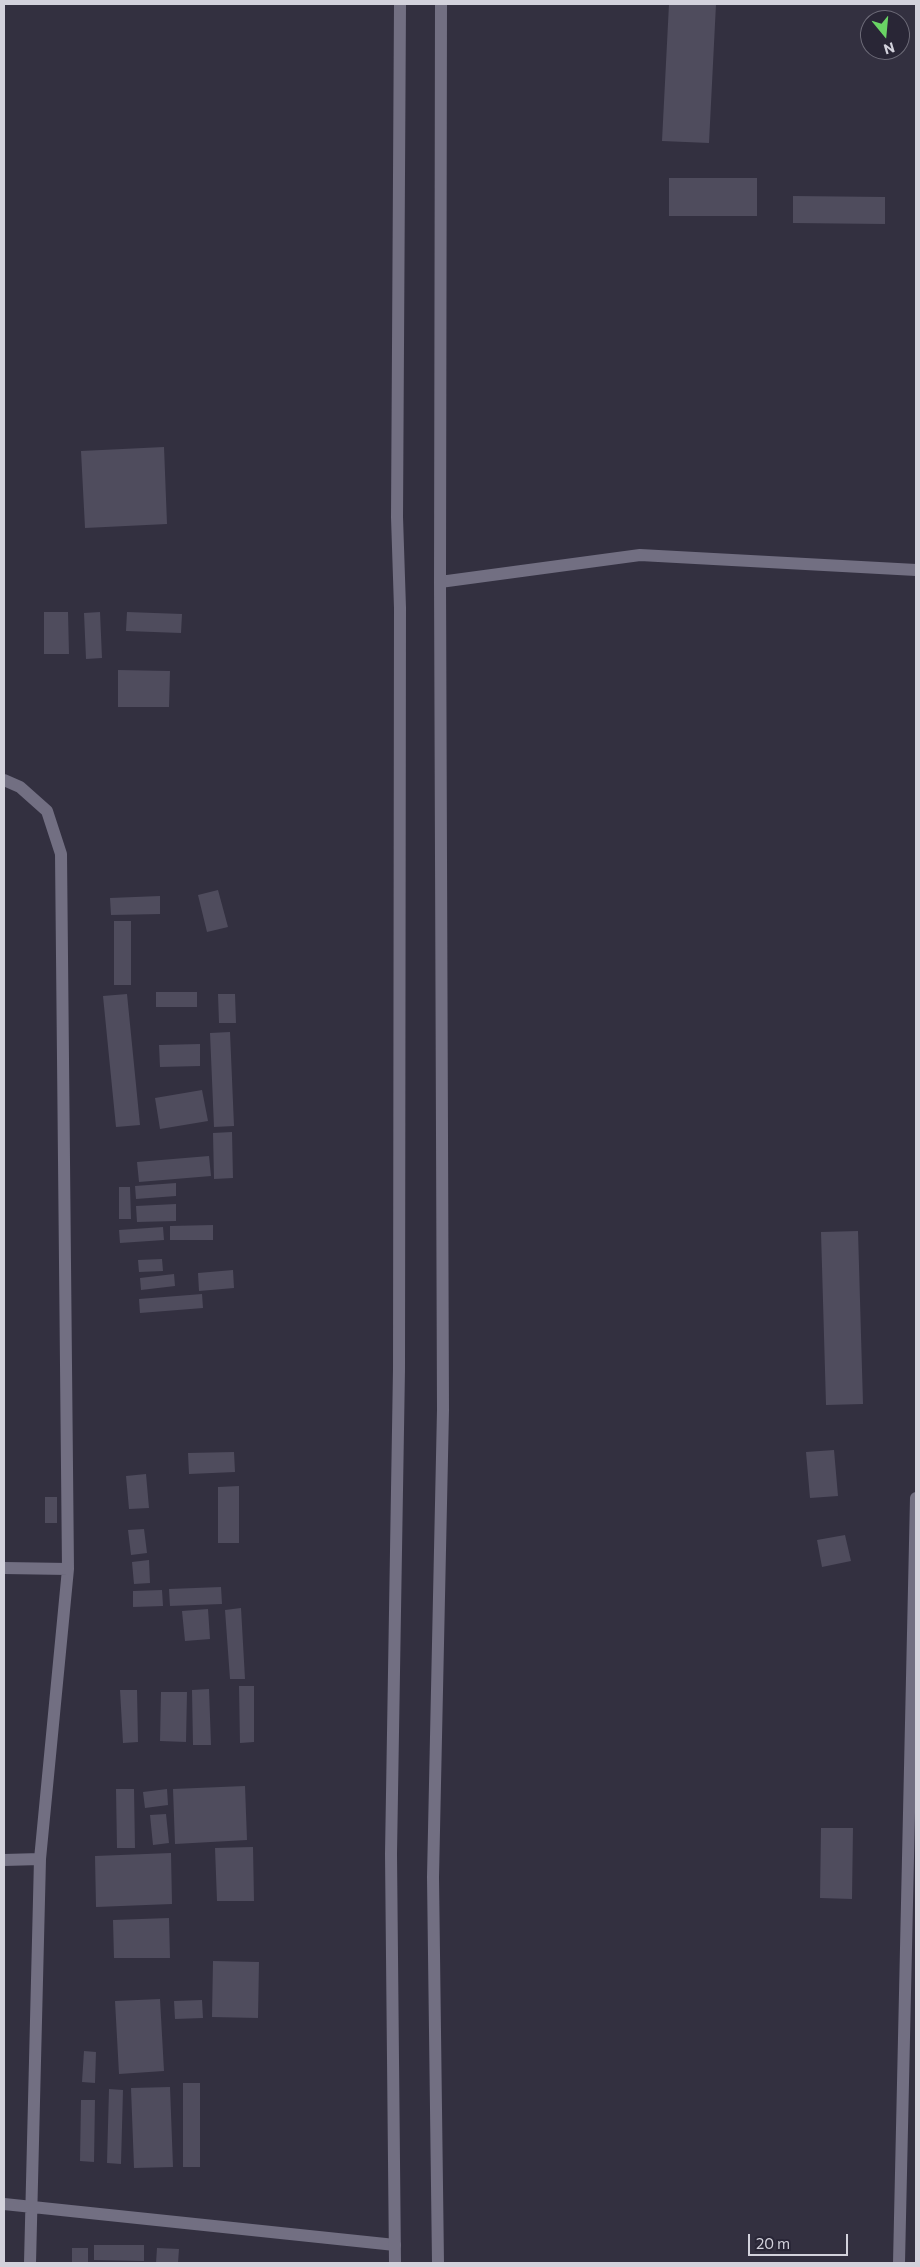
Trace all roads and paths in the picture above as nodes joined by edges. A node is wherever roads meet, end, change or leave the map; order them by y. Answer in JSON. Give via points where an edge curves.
{"nodes":[{"id":1,"x":400,"y":4,"type":"edge"},
{"id":2,"x":441,"y":4,"type":"edge"},
{"id":3,"x":916,"y":570,"type":"edge"},
{"id":4,"x":440,"y":582,"type":"junction"},
{"id":5,"x":4,"y":780,"type":"edge"},
{"id":6,"x":916,"y":1498,"type":"edge"},
{"id":7,"x":4,"y":1568,"type":"edge"},
{"id":8,"x":68,"y":1569,"type":"junction"},
{"id":9,"x":40,"y":1859,"type":"junction"},
{"id":10,"x":4,"y":1860,"type":"edge"},
{"id":11,"x":4,"y":2204,"type":"edge"},
{"id":12,"x":31,"y":2207,"type":"junction"},
{"id":13,"x":395,"y":2244,"type":"junction"},
{"id":14,"x":30,"y":2263,"type":"edge"},
{"id":15,"x":395,"y":2263,"type":"edge"},
{"id":16,"x":438,"y":2263,"type":"edge"},
{"id":17,"x":899,"y":2263,"type":"edge"}],
"edges":[{"from":1,"to":13,"type":"street","via":[[397,517],[400,608],[399,1369],[392,1854]]},
{"from":2,"to":4,"type":"street"},
{"from":3,"to":4,"type":"street","via":[[640,555]]},
{"from":4,"to":16,"type":"street","via":[[443,1410],[433,1876]]},
{"from":5,"to":8,"type":"street","via":[[20,787],[47,811],[61,854]]},
{"from":6,"to":17,"type":"street"},
{"from":7,"to":8,"type":"street"},
{"from":8,"to":9,"type":"street"},
{"from":9,"to":10,"type":"street"},
{"from":9,"to":12,"type":"street"},
{"from":11,"to":12,"type":"street"},
{"from":12,"to":13,"type":"street"},
{"from":12,"to":14,"type":"street"},
{"from":13,"to":15,"type":"street"}]}
